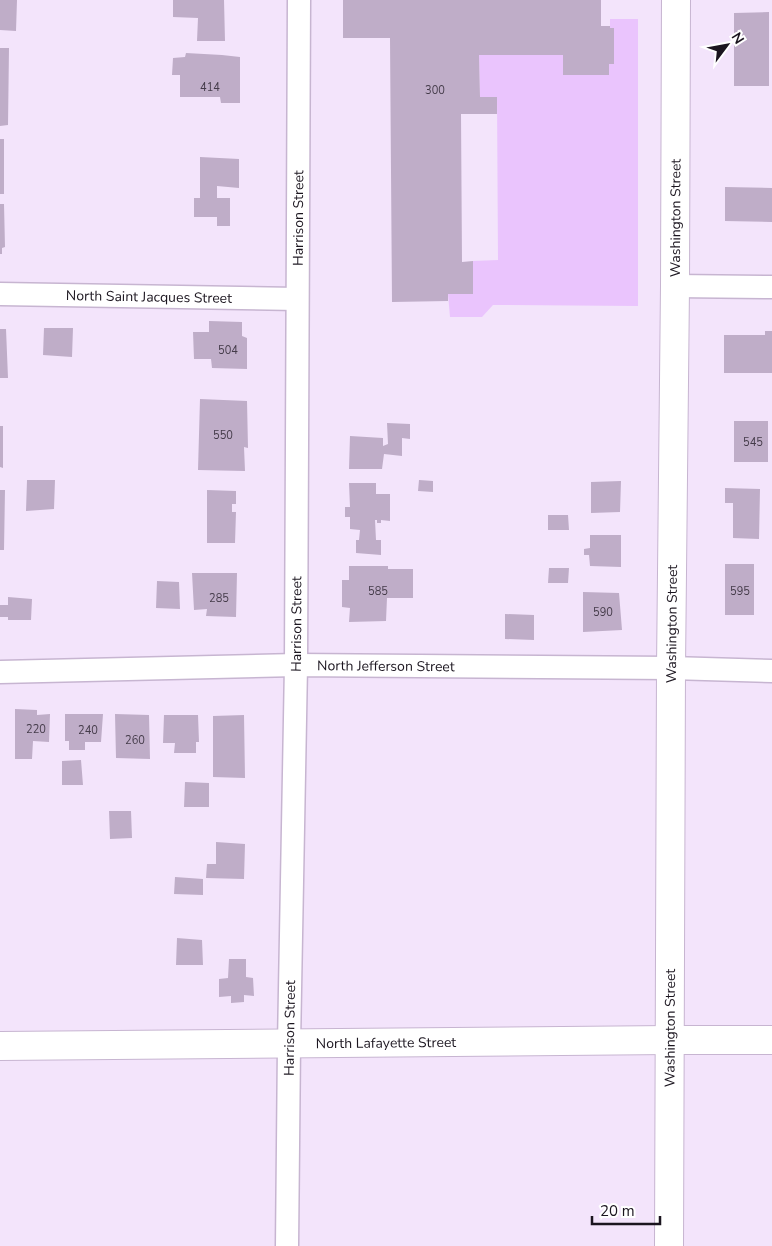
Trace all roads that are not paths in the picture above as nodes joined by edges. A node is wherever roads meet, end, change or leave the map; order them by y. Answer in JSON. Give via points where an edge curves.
{"nodes":[{"id":1,"x":299,"y":0,"type":"edge"},
{"id":2,"x":676,"y":0,"type":"edge"},
{"id":3,"x":675,"y":286,"type":"junction"},
{"id":4,"x":772,"y":287,"type":"edge"},
{"id":5,"x":0,"y":294,"type":"edge"},
{"id":6,"x":297,"y":299,"type":"junction"},
{"id":7,"x":296,"y":665,"type":"junction"},
{"id":8,"x":671,"y":668,"type":"junction"},
{"id":9,"x":772,"y":671,"type":"edge"},
{"id":10,"x":0,"y":672,"type":"edge"},
{"id":11,"x":670,"y":1040,"type":"junction"},
{"id":12,"x":772,"y":1040,"type":"edge"},
{"id":13,"x":289,"y":1044,"type":"junction"},
{"id":14,"x":0,"y":1046,"type":"edge"},
{"id":15,"x":287,"y":1246,"type":"edge"},
{"id":16,"x":669,"y":1246,"type":"edge"}],
"edges":[{"from":1,"to":6,"type":"street","name":"Harrison Street"},
{"from":2,"to":3,"type":"main road","name":"Washington Street"},
{"from":3,"to":4,"type":"street"},
{"from":3,"to":8,"type":"main road","name":"Washington Street"},
{"from":5,"to":6,"type":"street","name":"North Saint Jacques Street"},
{"from":6,"to":7,"type":"street","name":"Harrison Street"},
{"from":7,"to":8,"type":"street","name":"North Jefferson Street"},
{"from":7,"to":10,"type":"street","name":"North Jefferson Street"},
{"from":7,"to":13,"type":"street","name":"Harrison Street"},
{"from":8,"to":9,"type":"street","name":"North Jefferson Street"},
{"from":8,"to":11,"type":"main road","name":"Washington Street"},
{"from":11,"to":12,"type":"main road","name":"North Lafayette Street"},
{"from":11,"to":13,"type":"main road","name":"North Lafayette Street"},
{"from":11,"to":16,"type":"main road","name":"Washington Street"},
{"from":13,"to":14,"type":"main road","name":"North Lafayette Street"},
{"from":13,"to":15,"type":"street","name":"Harrison Street"}]}
